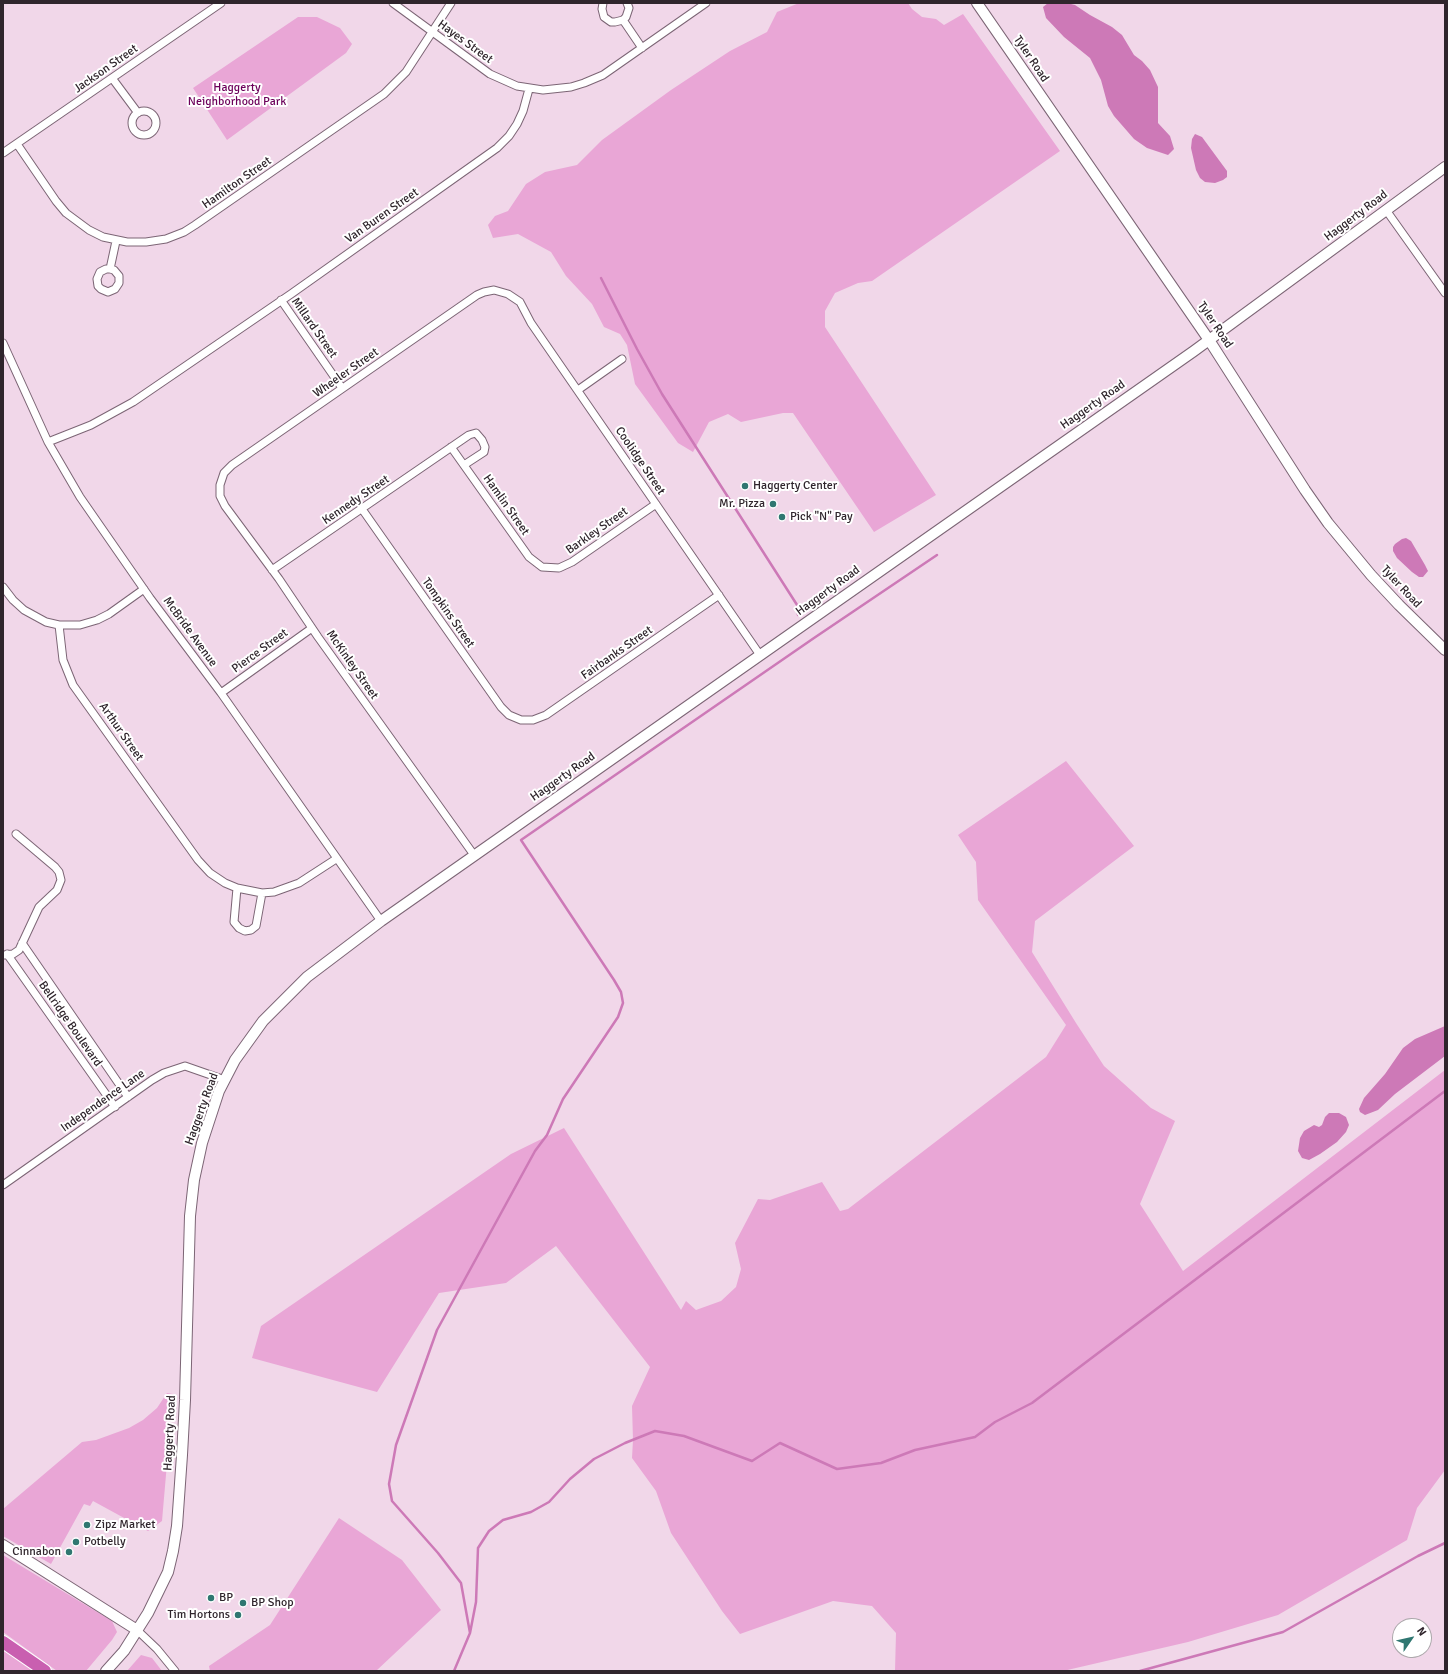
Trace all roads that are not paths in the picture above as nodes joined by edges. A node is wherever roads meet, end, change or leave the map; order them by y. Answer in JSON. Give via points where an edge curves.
{"nodes":[{"id":1,"x":221,"y":3,"type":"edge"},
{"id":2,"x":393,"y":3,"type":"edge"},
{"id":3,"x":451,"y":3,"type":"edge"},
{"id":4,"x":603,"y":3,"type":"edge"},
{"id":5,"x":627,"y":3,"type":"edge"},
{"id":6,"x":706,"y":3,"type":"edge"},
{"id":7,"x":977,"y":3,"type":"edge"},
{"id":8,"x":623,"y":20,"type":"junction"},
{"id":9,"x":432,"y":32,"type":"junction"},
{"id":10,"x":642,"y":48,"type":"junction"},
{"id":11,"x":112,"y":78,"type":"junction"},
{"id":12,"x":529,"y":89,"type":"junction"},
{"id":13,"x":138,"y":113,"type":"dead end"},
{"id":14,"x":17,"y":144,"type":"junction"},
{"id":15,"x":3,"y":153,"type":"edge"},
{"id":16,"x":1445,"y":167,"type":"edge"},
{"id":17,"x":1386,"y":210,"type":"junction"},
{"id":18,"x":116,"y":240,"type":"junction"},
{"id":19,"x":110,"y":269,"type":"dead end"},
{"id":20,"x":494,"y":290,"type":"joint"},
{"id":21,"x":1445,"y":293,"type":"edge"},
{"id":22,"x":282,"y":300,"type":"junction"},
{"id":23,"x":1209,"y":340,"type":"junction"},
{"id":24,"x":3,"y":343,"type":"edge"},
{"id":25,"x":622,"y":359,"type":"dead end"},
{"id":26,"x":342,"y":388,"type":"junction"},
{"id":27,"x":578,"y":390,"type":"junction"},
{"id":28,"x":48,"y":442,"type":"junction"},
{"id":29,"x":451,"y":447,"type":"junction"},
{"id":30,"x":464,"y":465,"type":"junction"},
{"id":31,"x":220,"y":485,"type":"joint"},
{"id":32,"x":656,"y":504,"type":"junction"},
{"id":33,"x":362,"y":509,"type":"junction"},
{"id":34,"x":548,"y":568,"type":"joint"},
{"id":35,"x":272,"y":570,"type":"junction"},
{"id":36,"x":3,"y":587,"type":"edge"},
{"id":37,"x":144,"y":589,"type":"junction"},
{"id":38,"x":719,"y":595,"type":"junction"},
{"id":39,"x":59,"y":625,"type":"junction"},
{"id":40,"x":312,"y":628,"type":"junction"},
{"id":41,"x":1445,"y":650,"type":"edge"},
{"id":42,"x":760,"y":655,"type":"junction"},
{"id":43,"x":221,"y":693,"type":"junction"},
{"id":44,"x":524,"y":720,"type":"joint"},
{"id":45,"x":16,"y":834,"type":"dead end"},
{"id":46,"x":474,"y":855,"type":"junction"},
{"id":47,"x":336,"y":859,"type":"junction"},
{"id":48,"x":237,"y":888,"type":"junction"},
{"id":49,"x":262,"y":893,"type":"junction"},
{"id":50,"x":381,"y":921,"type":"junction"},
{"id":51,"x":20,"y":946,"type":"junction"},
{"id":52,"x":5,"y":955,"type":"edge"},
{"id":53,"x":225,"y":1080,"type":"junction"},
{"id":54,"x":128,"y":1097,"type":"junction"},
{"id":55,"x":115,"y":1107,"type":"junction"},
{"id":56,"x":3,"y":1186,"type":"edge"},
{"id":57,"x":3,"y":1545,"type":"edge"},
{"id":58,"x":137,"y":1630,"type":"junction"},
{"id":59,"x":3,"y":1642,"type":"edge"},
{"id":60,"x":45,"y":1671,"type":"edge"},
{"id":61,"x":106,"y":1671,"type":"edge"},
{"id":62,"x":175,"y":1671,"type":"edge"}],
"edges":[{"from":1,"to":11,"type":"street","name":"Jackson Street"},
{"from":2,"to":9,"type":"street","name":"Hayes Street"},
{"from":3,"to":9,"type":"street","name":"Hamilton Street"},
{"from":4,"to":8,"type":"street","via":[[602,13],[607,20]]},
{"from":5,"to":8,"type":"street","via":[[628,12]]},
{"from":6,"to":10,"type":"street"},
{"from":7,"to":23,"type":"main road","name":"Tyler Road"},
{"from":8,"to":10,"type":"street"},
{"from":9,"to":12,"type":"street","name":"Hayes Street","via":[[490,74]]},
{"from":9,"to":18,"type":"street","name":"Hamilton Street","via":[[406,72],[384,94],[195,225],[175,236],[157,241],[137,243]]},
{"from":10,"to":12,"type":"street","via":[[603,75],[584,83],[555,90]]},
{"from":11,"to":13,"type":"street"},
{"from":11,"to":14,"type":"street","name":"Jackson Street"},
{"from":12,"to":22,"type":"street","name":"Van Buren Street","via":[[517,124],[498,148]]},
{"from":14,"to":15,"type":"street","name":"Jackson Street"},
{"from":14,"to":18,"type":"street","name":"Hamilton Street","via":[[66,213],[89,230]]},
{"from":16,"to":17,"type":"main road","name":"Haggerty Road"},
{"from":17,"to":21,"type":"street"},
{"from":17,"to":23,"type":"main road","name":"Haggerty Road"},
{"from":18,"to":19,"type":"street"},
{"from":20,"to":26,"type":"street","name":"Wheeler Street","via":[[478,295]]},
{"from":20,"to":27,"type":"street","name":"Coolidge Street","via":[[508,294],[520,302],[531,323]]},
{"from":22,"to":26,"type":"street","name":"Millard Street"},
{"from":22,"to":28,"type":"street","name":"Van Buren Street","via":[[133,402],[91,425]]},
{"from":23,"to":41,"type":"main road","name":"Tyler Road","via":[[1328,523],[1371,575]]},
{"from":23,"to":42,"type":"main road","name":"Haggerty Road"},
{"from":24,"to":28,"type":"street","name":"McBride Avenue"},
{"from":25,"to":27,"type":"street"},
{"from":26,"to":31,"type":"street","name":"Wheeler Street","via":[[232,465],[224,473]]},
{"from":27,"to":32,"type":"street","name":"Coolidge Street"},
{"from":28,"to":37,"type":"street","name":"McBride Avenue","via":[[80,497]]},
{"from":29,"to":30,"type":"street","name":"Hamlin Street"},
{"from":29,"to":30,"type":"street","name":"Kennedy Street","via":[[469,435],[476,434],[482,440],[484,452]]},
{"from":29,"to":33,"type":"street","name":"Kennedy Street"},
{"from":30,"to":34,"type":"street","name":"Hamlin Street","via":[[529,557],[538,565]]},
{"from":31,"to":35,"type":"street","name":"McKinley Street","via":[[220,496],[225,506]]},
{"from":32,"to":34,"type":"street","name":"Barkley Street","via":[[572,562],[560,568]]},
{"from":32,"to":38,"type":"street","name":"Coolidge Street"},
{"from":33,"to":35,"type":"street","name":"Kennedy Street"},
{"from":33,"to":44,"type":"street","name":"Tompkins Street","via":[[501,707],[509,716]]},
{"from":35,"to":40,"type":"street","name":"McKinley Street"},
{"from":36,"to":39,"type":"street","via":[[24,610],[46,622]]},
{"from":37,"to":39,"type":"street","via":[[97,620],[80,625]]},
{"from":37,"to":43,"type":"street","name":"McBride Avenue"},
{"from":38,"to":42,"type":"street","name":"Coolidge Street"},
{"from":38,"to":44,"type":"street","name":"Fairbanks Street","via":[[546,715]]},
{"from":39,"to":48,"type":"street","name":"Arthur Street","via":[[63,660],[73,685],[198,860],[216,878]]},
{"from":40,"to":43,"type":"street","name":"Pierce Street"},
{"from":40,"to":46,"type":"street","name":"McKinley Street"},
{"from":42,"to":46,"type":"main road","name":"Haggerty Road"},
{"from":43,"to":47,"type":"street","name":"McBride Avenue"},
{"from":45,"to":51,"type":"street","via":[[55,867],[61,880],[56,890],[39,907]]},
{"from":46,"to":50,"type":"main road","name":"Haggerty Road"},
{"from":47,"to":49,"type":"street","name":"Arthur Street","via":[[286,889]]},
{"from":47,"to":50,"type":"street","name":"McBride Avenue"},
{"from":48,"to":49,"type":"street","name":"Arthur Street"},
{"from":48,"to":49,"type":"street","via":[[234,922],[244,931],[256,926]]},
{"from":50,"to":53,"type":"main road","name":"Haggerty Road","via":[[306,977],[281,1001],[250,1037]]},
{"from":51,"to":52,"type":"street","via":[[13,954]]},
{"from":51,"to":54,"type":"street","name":"Bellridge Boulevard"},
{"from":52,"to":55,"type":"street","name":"Bellridge Boulevard"},
{"from":53,"to":54,"type":"street","name":"Independence Lane","via":[[185,1066],[164,1073]]},
{"from":53,"to":58,"type":"main road","name":"Haggerty Road","via":[[219,1091],[201,1149],[190,1216],[185,1400],[176,1532],[168,1572]]},
{"from":54,"to":55,"type":"street","name":"Independence Lane"},
{"from":55,"to":56,"type":"street","name":"Independence Lane"},
{"from":57,"to":58,"type":"main road"},
{"from":58,"to":61,"type":"main road","name":"Haggerty Road","via":[[124,1651]]},
{"from":58,"to":62,"type":"street","via":[[157,1648]]},
{"from":59,"to":60,"type":"highway"}]}
